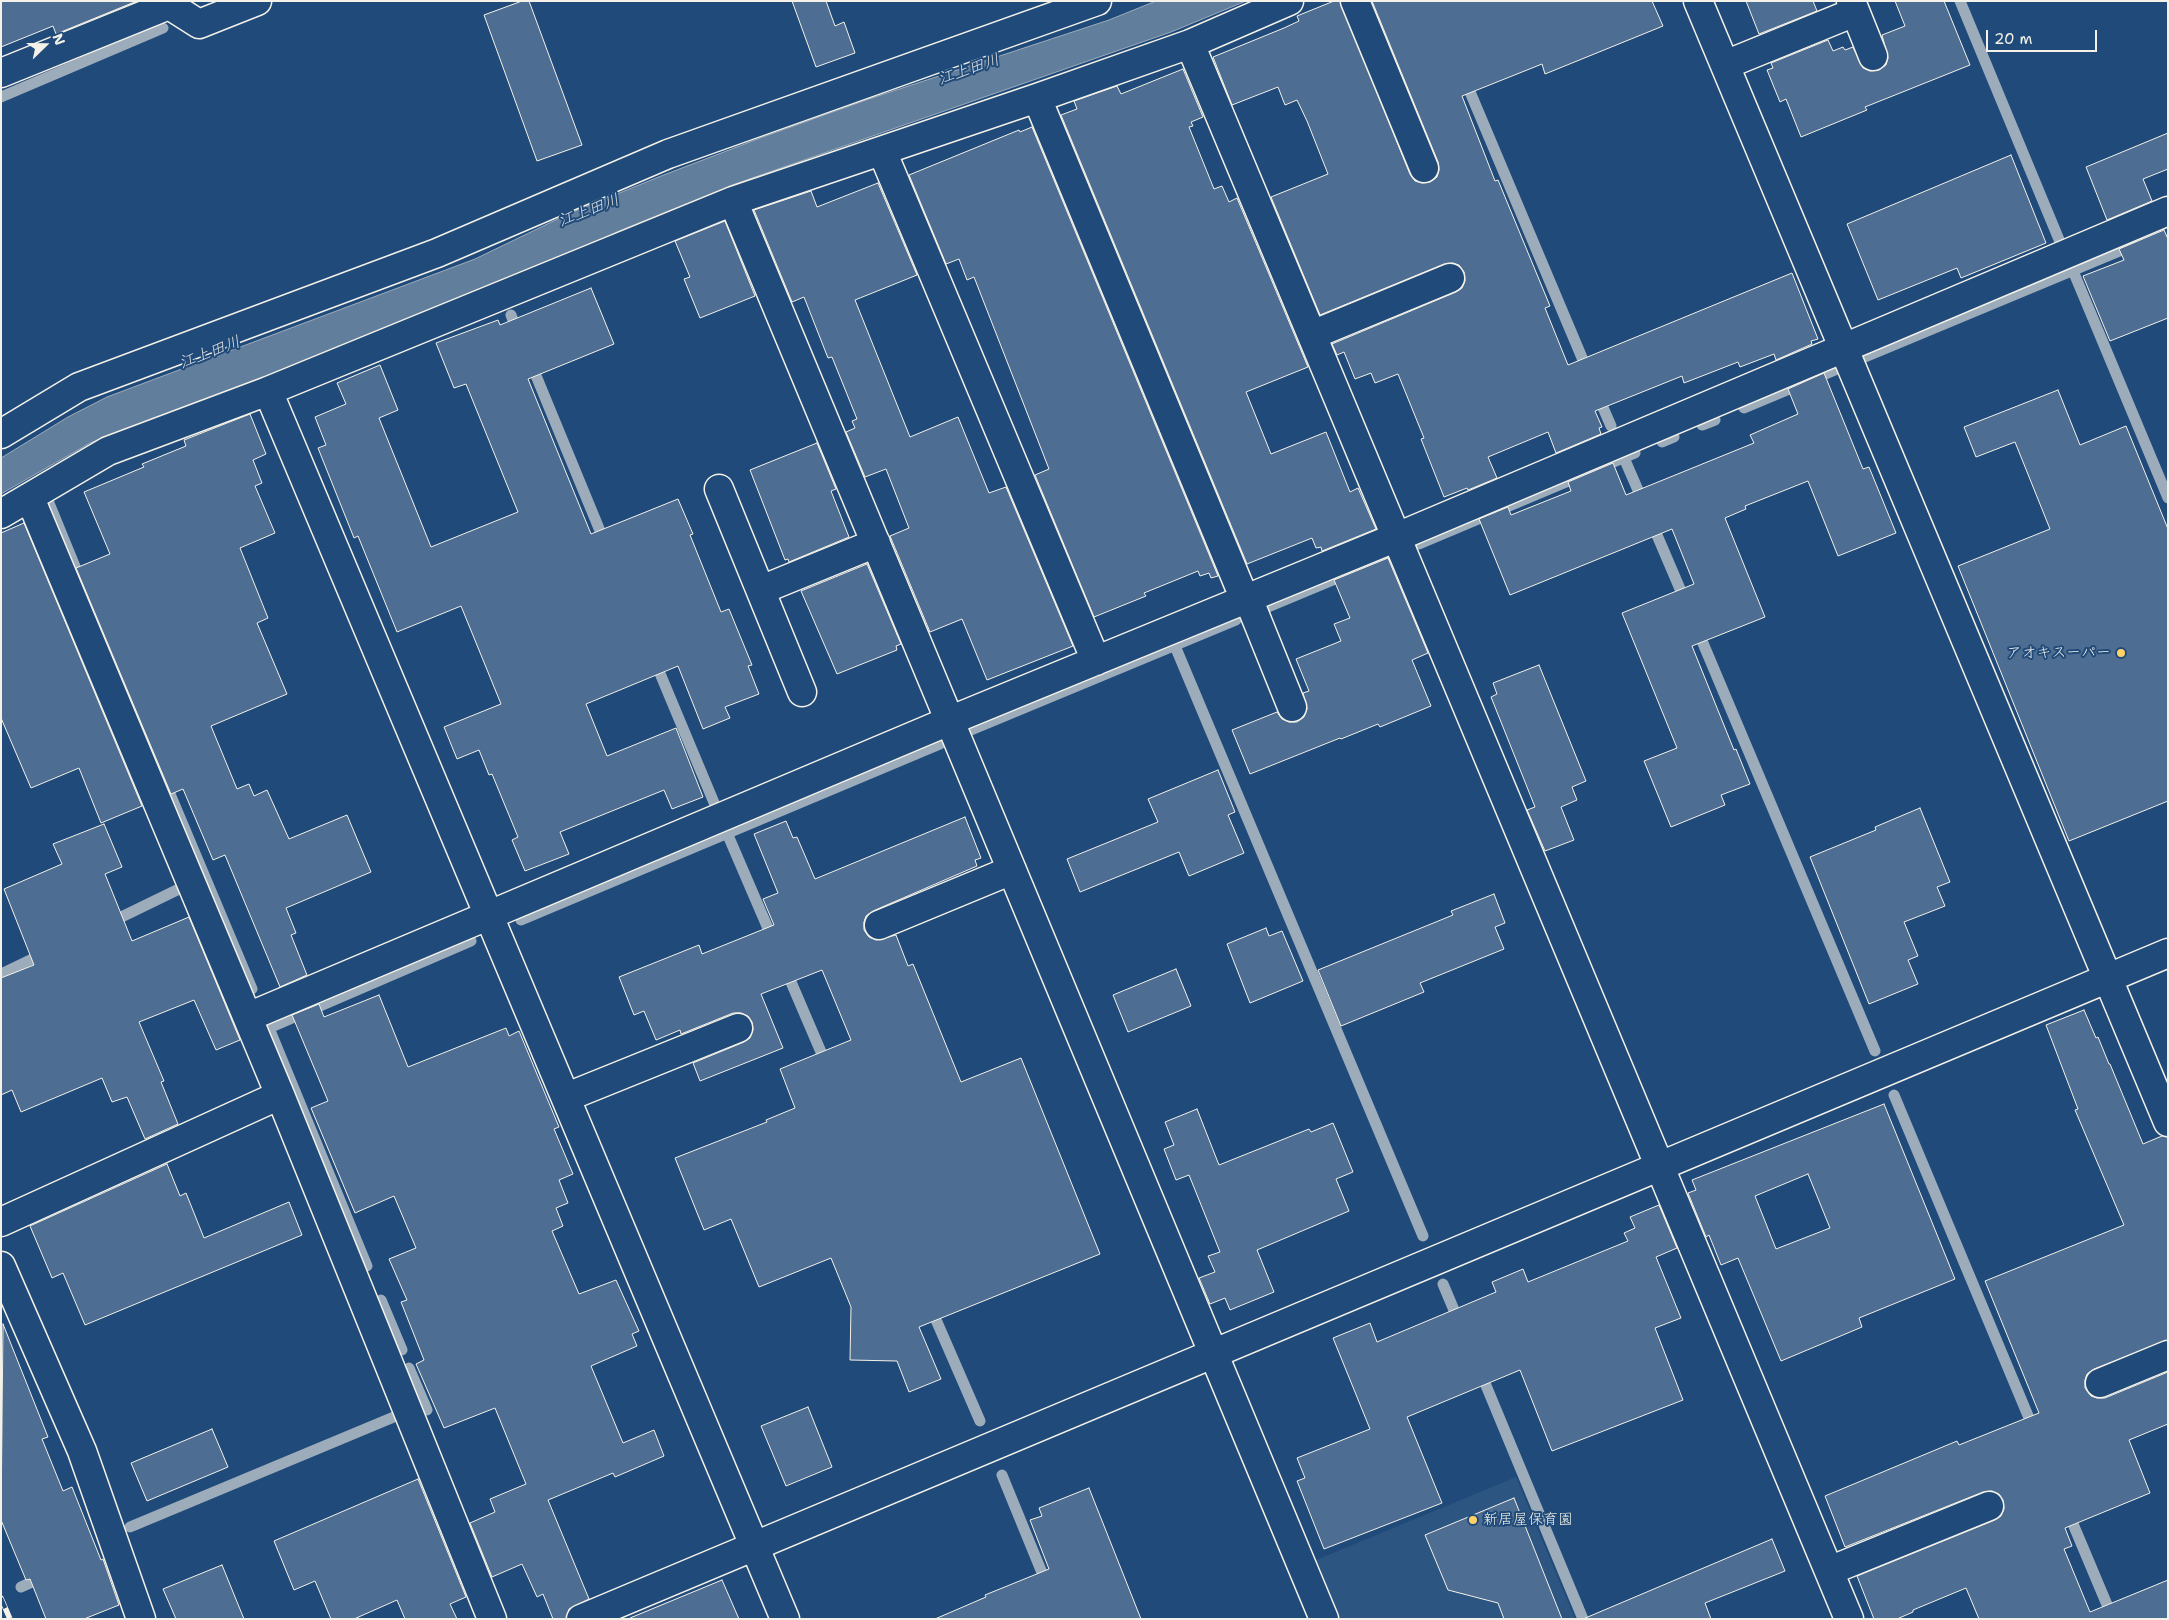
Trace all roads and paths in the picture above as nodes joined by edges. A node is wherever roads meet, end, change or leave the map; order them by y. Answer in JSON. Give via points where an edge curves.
{"nodes":[{"id":1,"x":257,"y":1,"type":"edge"},
{"id":2,"x":1097,"y":1,"type":"edge"},
{"id":3,"x":1290,"y":1,"type":"edge"},
{"id":4,"x":1355,"y":1,"type":"edge"},
{"id":5,"x":1698,"y":1,"type":"edge"},
{"id":6,"x":169,"y":3,"type":"edge"},
{"id":7,"x":1853,"y":7,"type":"edge"},
{"id":8,"x":1190,"y":44,"type":"junction"},
{"id":9,"x":1873,"y":56,"type":"dead end"},
{"id":10,"x":1725,"y":64,"type":"junction"},
{"id":11,"x":1,"y":73,"type":"edge"},
{"id":12,"x":1036,"y":98,"type":"junction"},
{"id":13,"x":882,"y":151,"type":"junction"},
{"id":14,"x":1424,"y":168,"type":"dead end"},
{"id":15,"x":734,"y":201,"type":"junction"},
{"id":16,"x":2168,"y":211,"type":"edge"},
{"id":17,"x":1450,"y":278,"type":"dead end"},
{"id":18,"x":1312,"y":335,"type":"junction"},
{"id":19,"x":1843,"y":348,"type":"junction"},
{"id":20,"x":268,"y":391,"type":"junction"},
{"id":21,"x":1,"y":434,"type":"edge"},
{"id":22,"x":720,"y":489,"type":"dead end"},
{"id":23,"x":30,"y":498,"type":"junction"},
{"id":24,"x":1,"y":514,"type":"edge"},
{"id":25,"x":1398,"y":537,"type":"junction"},
{"id":26,"x":876,"y":543,"type":"junction"},
{"id":27,"x":761,"y":590,"type":"junction"},
{"id":28,"x":1246,"y":599,"type":"junction"},
{"id":29,"x":1096,"y":661,"type":"junction"},
{"id":30,"x":802,"y":692,"type":"dead end"},
{"id":31,"x":1292,"y":707,"type":"dead end"},
{"id":32,"x":949,"y":721,"type":"junction"},
{"id":33,"x":1012,"y":870,"type":"junction"},
{"id":34,"x":490,"y":915,"type":"junction"},
{"id":35,"x":879,"y":925,"type":"dead end"},
{"id":36,"x":2168,"y":954,"type":"edge"},
{"id":37,"x":2108,"y":979,"type":"junction"},
{"id":38,"x":248,"y":1017,"type":"junction"},
{"id":39,"x":738,"y":1028,"type":"dead end"},
{"id":40,"x":280,"y":1095,"type":"junction"},
{"id":41,"x":567,"y":1098,"type":"junction"},
{"id":42,"x":2168,"y":1122,"type":"edge"},
{"id":43,"x":1660,"y":1167,"type":"junction"},
{"id":44,"x":1,"y":1222,"type":"edge"},
{"id":45,"x":1,"y":1266,"type":"edge"},
{"id":46,"x":1213,"y":1354,"type":"junction"},
{"id":47,"x":2168,"y":1355,"type":"edge"},
{"id":48,"x":2100,"y":1383,"type":"dead end"},
{"id":49,"x":1989,"y":1506,"type":"dead end"},
{"id":50,"x":755,"y":1546,"type":"junction"},
{"id":51,"x":1829,"y":1571,"type":"junction"},
{"id":52,"x":141,"y":1619,"type":"edge"},
{"id":53,"x":492,"y":1619,"type":"edge"},
{"id":54,"x":581,"y":1619,"type":"edge"},
{"id":55,"x":786,"y":1619,"type":"edge"},
{"id":56,"x":1324,"y":1619,"type":"edge"},
{"id":57,"x":1849,"y":1619,"type":"edge"}],
"edges":[{"from":1,"to":6,"type":"street","via":[[199,24]]},
{"from":2,"to":21,"type":"street","via":[[668,154],[437,253],[79,387]]},
{"from":3,"to":8,"type":"street"},
{"from":4,"to":14,"type":"street"},
{"from":5,"to":10,"type":"street"},
{"from":6,"to":11,"type":"street"},
{"from":7,"to":9,"type":"street"},
{"from":7,"to":10,"type":"street"},
{"from":8,"to":12,"type":"street"},
{"from":8,"to":18,"type":"street"},
{"from":10,"to":19,"type":"street"},
{"from":12,"to":13,"type":"street"},
{"from":12,"to":28,"type":"street"},
{"from":13,"to":15,"type":"street"},
{"from":13,"to":29,"type":"street"},
{"from":15,"to":20,"type":"street"},
{"from":15,"to":26,"type":"street"},
{"from":16,"to":19,"type":"street"},
{"from":17,"to":18,"type":"street"},
{"from":18,"to":25,"type":"street"},
{"from":19,"to":25,"type":"street"},
{"from":19,"to":37,"type":"street"},
{"from":20,"to":23,"type":"street","via":[[108,451]]},
{"from":20,"to":34,"type":"street"},
{"from":22,"to":27,"type":"street"},
{"from":23,"to":24,"type":"street"},
{"from":23,"to":38,"type":"street"},
{"from":25,"to":28,"type":"street"},
{"from":25,"to":43,"type":"street"},
{"from":26,"to":27,"type":"street"},
{"from":26,"to":32,"type":"street"},
{"from":27,"to":30,"type":"street"},
{"from":28,"to":29,"type":"street"},
{"from":28,"to":31,"type":"street"},
{"from":29,"to":32,"type":"street"},
{"from":32,"to":33,"type":"street"},
{"from":32,"to":34,"type":"street"},
{"from":33,"to":35,"type":"street"},
{"from":33,"to":46,"type":"street"},
{"from":34,"to":38,"type":"street"},
{"from":34,"to":41,"type":"street"},
{"from":36,"to":37,"type":"street"},
{"from":37,"to":42,"type":"street"},
{"from":37,"to":43,"type":"street"},
{"from":38,"to":40,"type":"street"},
{"from":39,"to":41,"type":"street"},
{"from":40,"to":44,"type":"street"},
{"from":40,"to":53,"type":"street"},
{"from":41,"to":50,"type":"street"},
{"from":43,"to":46,"type":"street"},
{"from":43,"to":51,"type":"street"},
{"from":45,"to":52,"type":"street","via":[[82,1452]]},
{"from":46,"to":50,"type":"street"},
{"from":46,"to":56,"type":"street"},
{"from":47,"to":48,"type":"street"},
{"from":49,"to":51,"type":"street"},
{"from":50,"to":54,"type":"street"},
{"from":50,"to":55,"type":"street"},
{"from":51,"to":57,"type":"street"}]}
